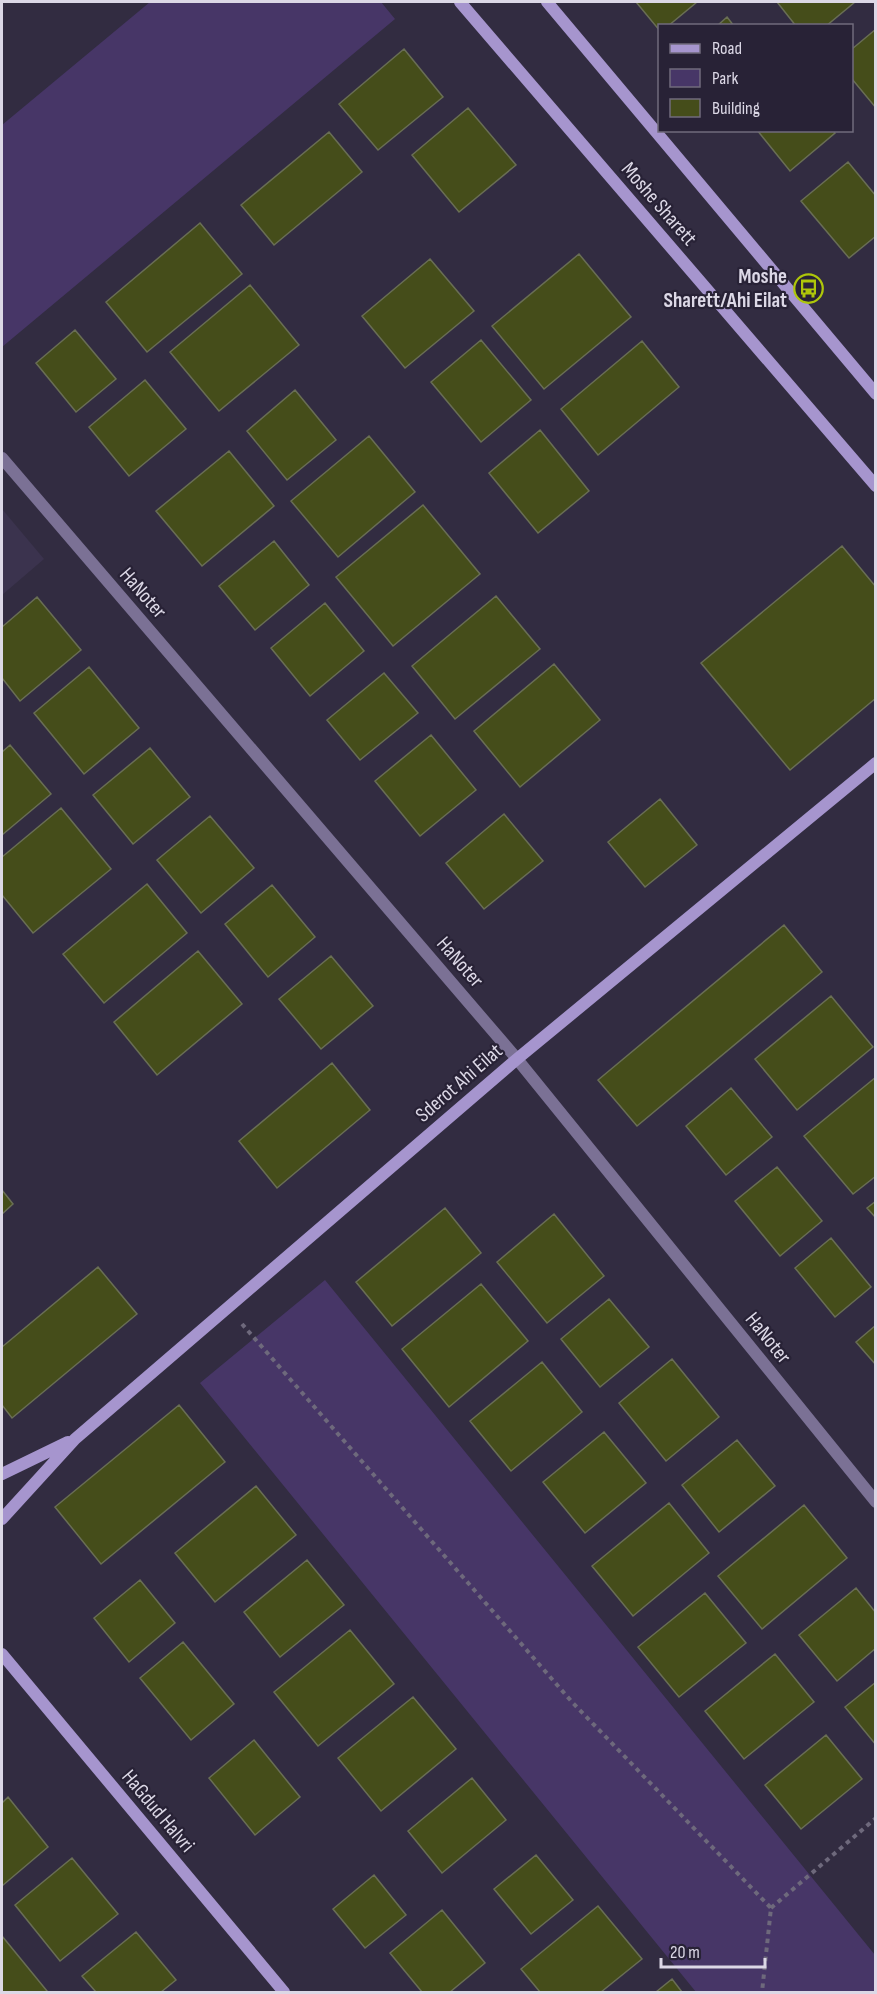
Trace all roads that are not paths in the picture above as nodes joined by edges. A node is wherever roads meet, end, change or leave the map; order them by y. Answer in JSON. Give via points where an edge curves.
{"nodes":[{"id":1,"x":460,"y":2,"type":"edge"},
{"id":2,"x":547,"y":2,"type":"edge"},
{"id":3,"x":876,"y":394,"type":"edge"},
{"id":4,"x":2,"y":458,"type":"edge"},
{"id":5,"x":876,"y":486,"type":"edge"},
{"id":6,"x":876,"y":763,"type":"edge"},
{"id":7,"x":517,"y":1059,"type":"junction"},
{"id":8,"x":75,"y":1439,"type":"junction"},
{"id":9,"x":2,"y":1474,"type":"edge"},
{"id":10,"x":876,"y":1502,"type":"edge"},
{"id":11,"x":2,"y":1519,"type":"edge"},
{"id":12,"x":2,"y":1654,"type":"edge"},
{"id":13,"x":284,"y":1992,"type":"edge"}],
"edges":[{"from":1,"to":5,"type":"street","name":"Moshe Sharett"},
{"from":2,"to":3,"type":"street","name":"Moshe Sharett"},
{"from":4,"to":7,"type":"street","name":"HaNoter"},
{"from":6,"to":7,"type":"street","name":"Sderot Ahi Eilat"},
{"from":7,"to":8,"type":"street","name":"Sderot Ahi Eilat"},
{"from":7,"to":10,"type":"street","name":"HaNoter"},
{"from":8,"to":9,"type":"street","name":"Sderot Ahi Eilat"},
{"from":8,"to":11,"type":"street","name":"Sderot Ahi Eilat"},
{"from":12,"to":13,"type":"street","name":"HaGdud HaIvri"}]}
